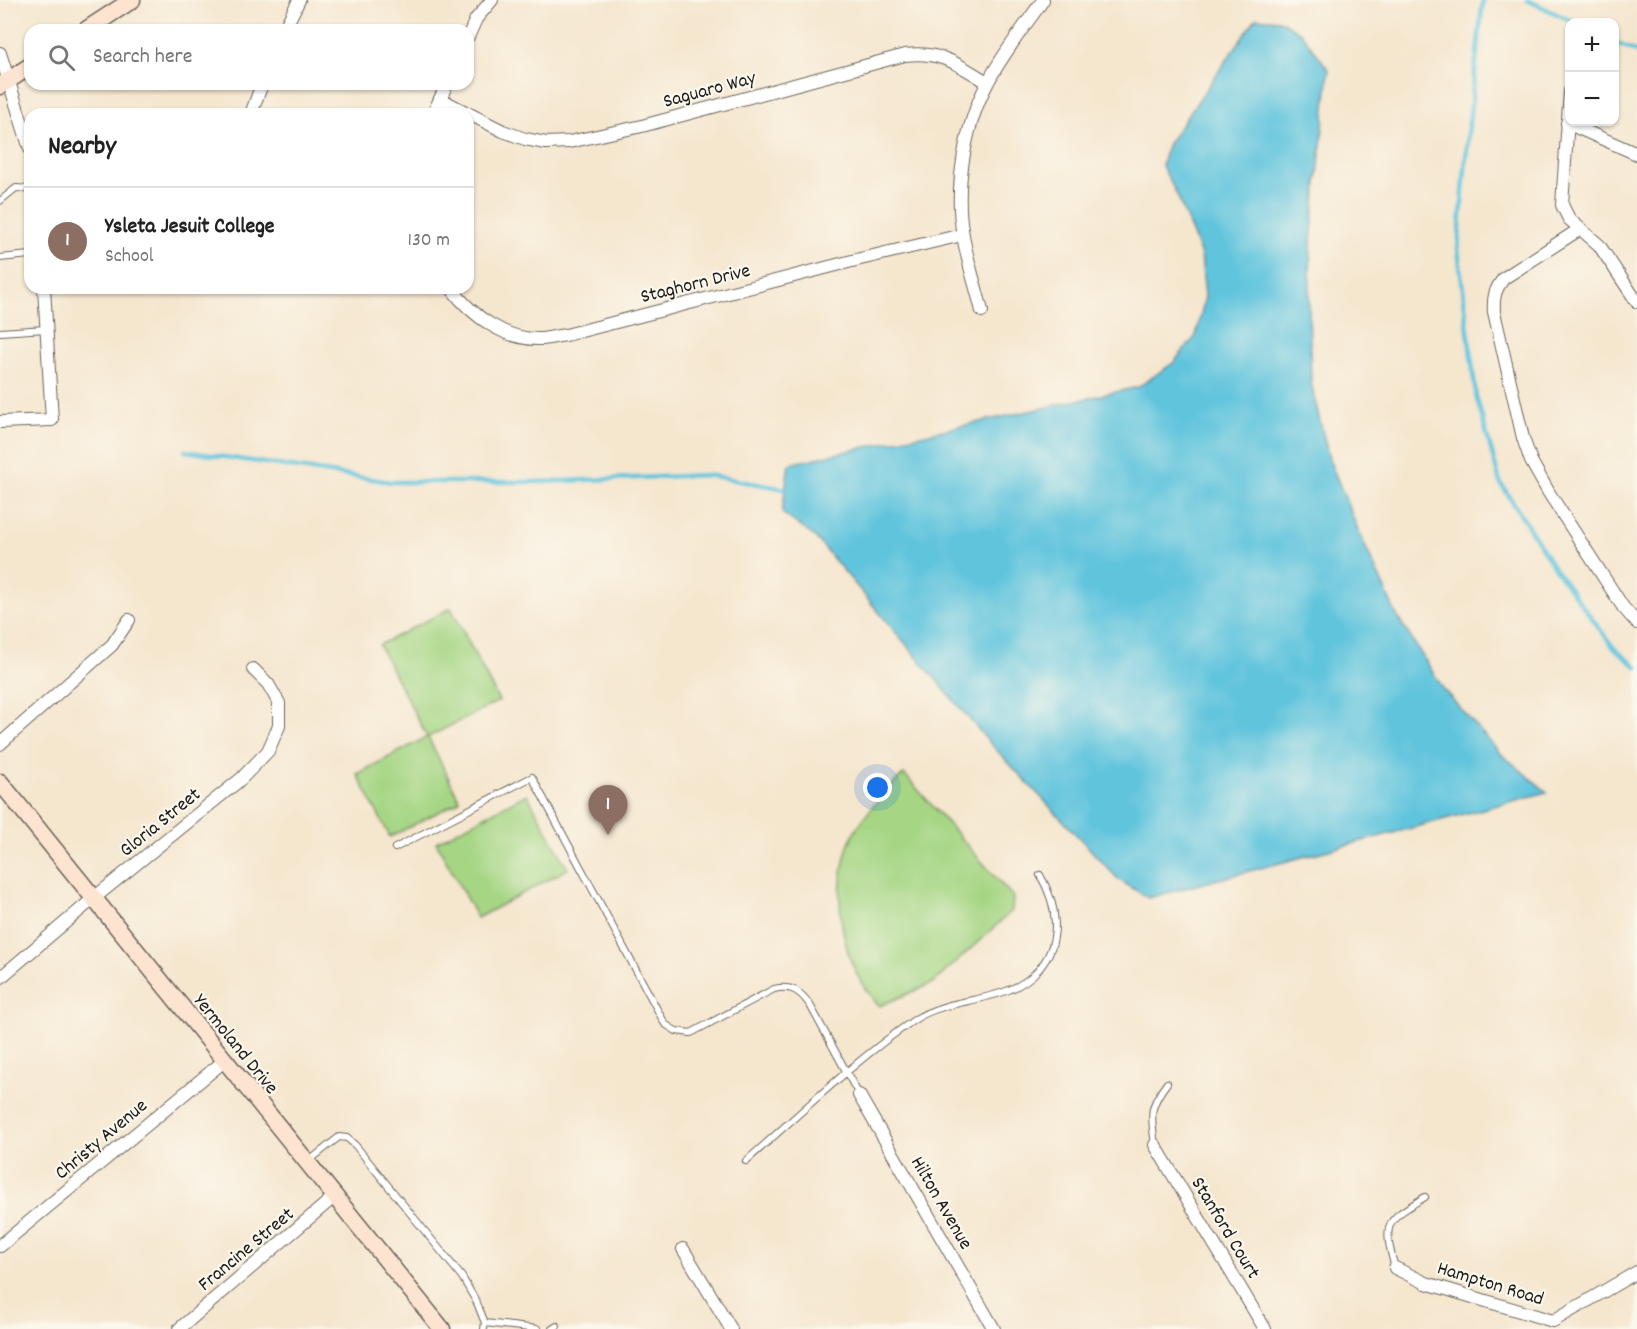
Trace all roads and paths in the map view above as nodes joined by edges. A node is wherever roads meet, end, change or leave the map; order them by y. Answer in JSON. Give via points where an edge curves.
{"nodes":[{"id":1,"x":132,"y":0,"type":"edge"},
{"id":2,"x":299,"y":0,"type":"edge"},
{"id":3,"x":492,"y":0,"type":"edge"},
{"id":4,"x":1043,"y":0,"type":"edge"},
{"id":5,"x":95,"y":24,"type":"edge"},
{"id":6,"x":287,"y":24,"type":"edge"},
{"id":7,"x":474,"y":24,"type":"edge"},
{"id":8,"x":0,"y":53,"type":"edge"},
{"id":9,"x":24,"y":70,"type":"edge"},
{"id":10,"x":987,"y":82,"type":"junction"},
{"id":11,"x":4,"y":84,"type":"edge"},
{"id":12,"x":260,"y":90,"type":"edge"},
{"id":13,"x":444,"y":90,"type":"edge"},
{"id":14,"x":440,"y":99,"type":"junction"},
{"id":15,"x":253,"y":108,"type":"edge"},
{"id":16,"x":436,"y":108,"type":"edge"},
{"id":17,"x":458,"y":108,"type":"edge"},
{"id":18,"x":474,"y":116,"type":"edge"},
{"id":19,"x":24,"y":126,"type":"edge"},
{"id":20,"x":1567,"y":126,"type":"edge"},
{"id":21,"x":1574,"y":126,"type":"edge"},
{"id":22,"x":1637,"y":154,"type":"edge"},
{"id":23,"x":24,"y":189,"type":"edge"},
{"id":24,"x":0,"y":201,"type":"edge"},
{"id":25,"x":1580,"y":229,"type":"junction"},
{"id":26,"x":963,"y":235,"type":"junction"},
{"id":27,"x":24,"y":256,"type":"edge"},
{"id":28,"x":0,"y":258,"type":"edge"},
{"id":29,"x":44,"y":294,"type":"edge"},
{"id":30,"x":456,"y":294,"type":"edge"},
{"id":31,"x":1637,"y":302,"type":"edge"},
{"id":32,"x":982,"y":311,"type":"dead end"},
{"id":33,"x":46,"y":329,"type":"junction"},
{"id":34,"x":0,"y":332,"type":"edge"},
{"id":35,"x":0,"y":422,"type":"edge"},
{"id":36,"x":129,"y":620,"type":"dead end"},
{"id":37,"x":1637,"y":623,"type":"edge"},
{"id":38,"x":253,"y":669,"type":"dead end"},
{"id":39,"x":0,"y":744,"type":"edge"},
{"id":40,"x":0,"y":782,"type":"edge"},
{"id":41,"x":395,"y":848,"type":"dead end"},
{"id":42,"x":1040,"y":875,"type":"dead end"},
{"id":43,"x":94,"y":898,"type":"junction"},
{"id":44,"x":0,"y":978,"type":"edge"},
{"id":45,"x":224,"y":1061,"type":"junction"},
{"id":46,"x":847,"y":1072,"type":"junction"},
{"id":47,"x":1167,"y":1083,"type":"dead end"},
{"id":48,"x":859,"y":1095,"type":"joint"},
{"id":49,"x":1155,"y":1145,"type":"joint"},
{"id":50,"x":746,"y":1161,"type":"dead end"},
{"id":51,"x":307,"y":1162,"type":"junction"},
{"id":52,"x":335,"y":1196,"type":"junction"},
{"id":53,"x":1425,"y":1197,"type":"dead end"},
{"id":54,"x":0,"y":1246,"type":"edge"},
{"id":55,"x":683,"y":1249,"type":"dead end"},
{"id":56,"x":1395,"y":1268,"type":"joint"},
{"id":57,"x":1637,"y":1272,"type":"edge"},
{"id":58,"x":1553,"y":1325,"type":"edge"},
{"id":59,"x":484,"y":1326,"type":"edge"},
{"id":60,"x":179,"y":1329,"type":"edge"},
{"id":61,"x":442,"y":1329,"type":"edge"},
{"id":62,"x":538,"y":1329,"type":"edge"},
{"id":63,"x":731,"y":1329,"type":"edge"},
{"id":64,"x":994,"y":1329,"type":"edge"},
{"id":65,"x":1265,"y":1329,"type":"edge"}],
"edges":[{"from":1,"to":5,"type":"street"},
{"from":2,"to":6,"type":"street"},
{"from":3,"to":7,"type":"street"},
{"from":4,"to":10,"type":"street"},
{"from":8,"to":11,"type":"street"},
{"from":9,"to":11,"type":"street"},
{"from":10,"to":18,"type":"street","name":"Saguaro Way","via":[[952,60],[921,53],[569,142],[546,144],[525,139]]},
{"from":10,"to":26,"type":"street","via":[[964,157],[960,209]]},
{"from":11,"to":19,"type":"street"},
{"from":12,"to":15,"type":"street"},
{"from":13,"to":14,"type":"street"},
{"from":14,"to":16,"type":"street"},
{"from":14,"to":17,"type":"street","name":"Saguaro Way"},
{"from":20,"to":25,"type":"street","via":[[1562,206]]},
{"from":21,"to":22,"type":"street"},
{"from":23,"to":24,"type":"lane","via":[[16,188]]},
{"from":25,"to":31,"type":"street","via":[[1599,245]]},
{"from":25,"to":37,"type":"street","via":[[1504,278],[1496,288],[1494,312],[1531,461]]},
{"from":26,"to":30,"type":"street","name":"Staghorn Drive","via":[[542,339],[510,334],[489,324]]},
{"from":26,"to":32,"type":"street"},
{"from":27,"to":28,"type":"lane"},
{"from":29,"to":33,"type":"street"},
{"from":33,"to":34,"type":"lane"},
{"from":33,"to":35,"type":"street","via":[[52,420]]},
{"from":36,"to":39,"type":"street","via":[[112,645]]},
{"from":38,"to":43,"type":"street","name":"Gloria Street","via":[[279,703],[279,726],[268,751],[241,779]]},
{"from":40,"to":43,"type":"street","name":"Yermoland Drive"},
{"from":41,"to":46,"type":"lane","via":[[532,777],[665,1024],[676,1031],[691,1033],[774,989],[793,988],[810,1005]]},
{"from":42,"to":46,"type":"lane","via":[[1054,904],[1056,926],[1046,958],[1031,977],[1014,989],[958,1001],[916,1019]]},
{"from":43,"to":44,"type":"street","name":"Gloria Street"},
{"from":43,"to":45,"type":"street","name":"Yermoland Drive"},
{"from":45,"to":51,"type":"street","name":"Yermoland Drive"},
{"from":45,"to":54,"type":"street","name":"Christy Avenue"},
{"from":46,"to":48,"type":"lane"},
{"from":46,"to":50,"type":"lane"},
{"from":47,"to":49,"type":"lane","via":[[1155,1099],[1151,1114]]},
{"from":48,"to":64,"type":"street","name":"Hilton Avenue"},
{"from":49,"to":65,"type":"street","name":"Stanford Court"},
{"from":51,"to":52,"type":"street","name":"Yermoland Drive"},
{"from":51,"to":59,"type":"lane","via":[[339,1137],[355,1145],[462,1277],[477,1303]]},
{"from":52,"to":60,"type":"street","name":"Francine Street"},
{"from":52,"to":61,"type":"street","name":"Yermoland Drive"},
{"from":53,"to":56,"type":"lane","via":[[1394,1216],[1388,1227],[1388,1245]]},
{"from":55,"to":63,"type":"street"},
{"from":56,"to":58,"type":"street","name":"Hampton Road","via":[[1426,1283]]},
{"from":57,"to":58,"type":"street","name":"Hampton Road"},
{"from":59,"to":62,"type":"lane"}]}
